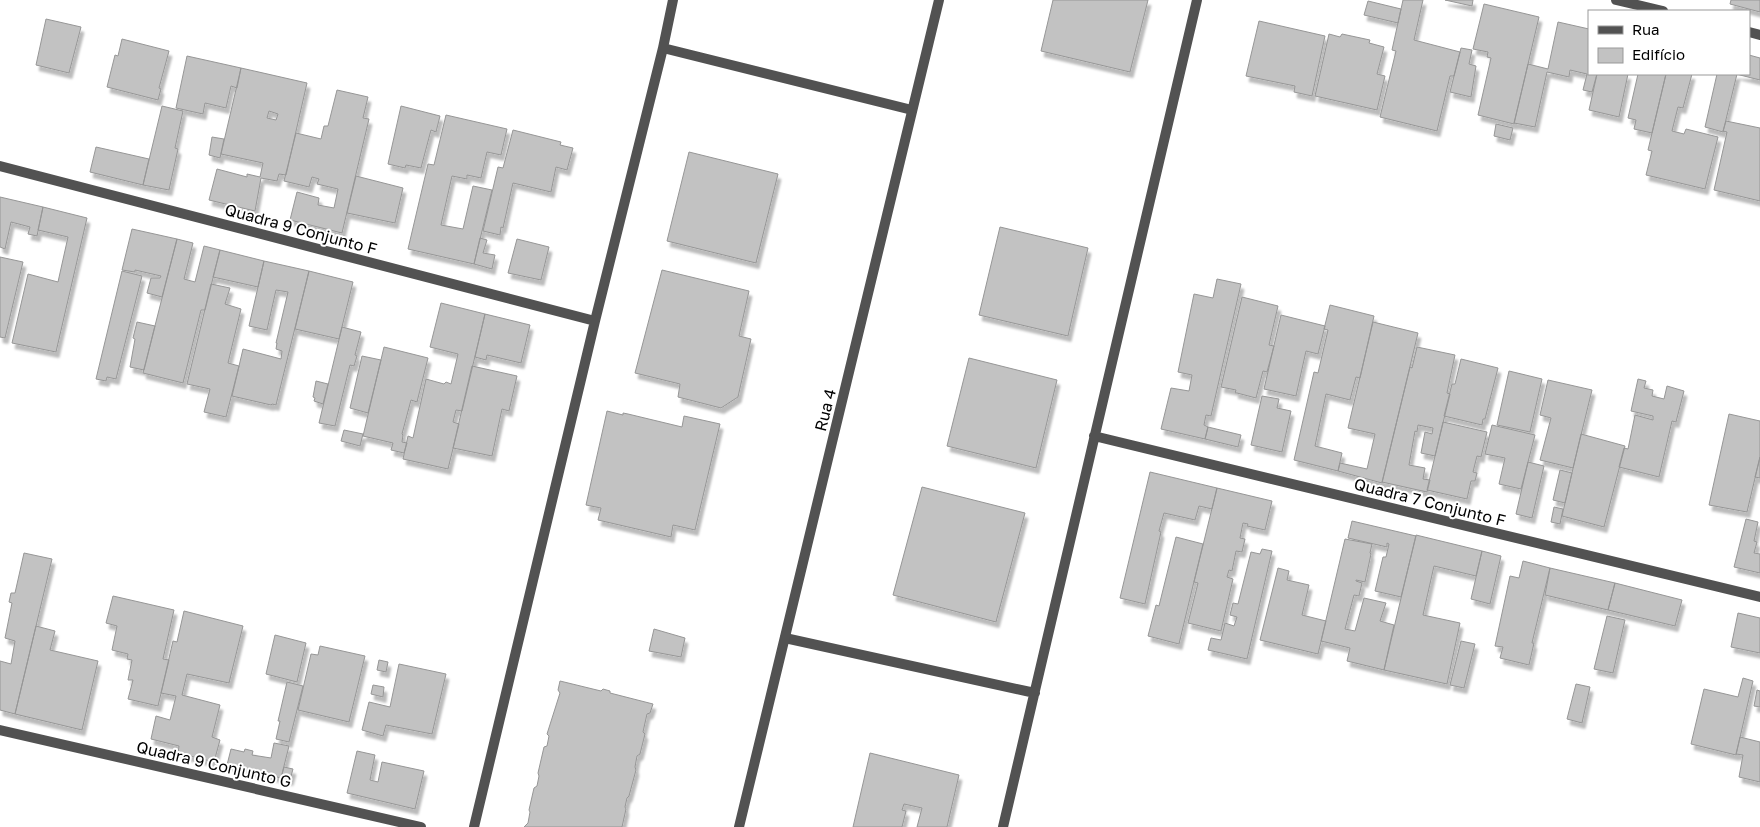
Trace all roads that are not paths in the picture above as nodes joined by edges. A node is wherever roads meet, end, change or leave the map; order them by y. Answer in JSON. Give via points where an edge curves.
{"nodes":[{"id":1,"x":673,"y":0,"type":"edge"},
{"id":2,"x":939,"y":0,"type":"edge"},
{"id":3,"x":1197,"y":0,"type":"edge"},
{"id":4,"x":1616,"y":0,"type":"edge"},
{"id":5,"x":1659,"y":10,"type":"edge"},
{"id":6,"x":663,"y":48,"type":"junction"},
{"id":7,"x":912,"y":110,"type":"junction"},
{"id":8,"x":0,"y":166,"type":"edge"},
{"id":9,"x":595,"y":321,"type":"junction"},
{"id":10,"x":1094,"y":436,"type":"junction"},
{"id":11,"x":1760,"y":597,"type":"edge"},
{"id":12,"x":785,"y":638,"type":"junction"},
{"id":13,"x":1035,"y":694,"type":"junction"},
{"id":14,"x":0,"y":730,"type":"edge"},
{"id":15,"x":421,"y":827,"type":"edge"},
{"id":16,"x":474,"y":827,"type":"edge"},
{"id":17,"x":739,"y":827,"type":"edge"},
{"id":18,"x":1003,"y":827,"type":"edge"}],
"edges":[{"from":1,"to":6,"type":"street"},
{"from":2,"to":7,"type":"street","name":"Rua 4"},
{"from":3,"to":10,"type":"street"},
{"from":4,"to":5,"type":"street"},
{"from":6,"to":7,"type":"street"},
{"from":6,"to":9,"type":"street"},
{"from":7,"to":12,"type":"street","name":"Rua 4"},
{"from":8,"to":9,"type":"street","name":"Quadra 9 Conjunto F"},
{"from":9,"to":16,"type":"street"},
{"from":10,"to":11,"type":"street","name":"Quadra 7 Conjunto F"},
{"from":10,"to":13,"type":"street"},
{"from":12,"to":13,"type":"street"},
{"from":12,"to":17,"type":"street","name":"Rua 4"},
{"from":13,"to":18,"type":"street"},
{"from":14,"to":15,"type":"street","name":"Quadra 9 Conjunto G"}]}
